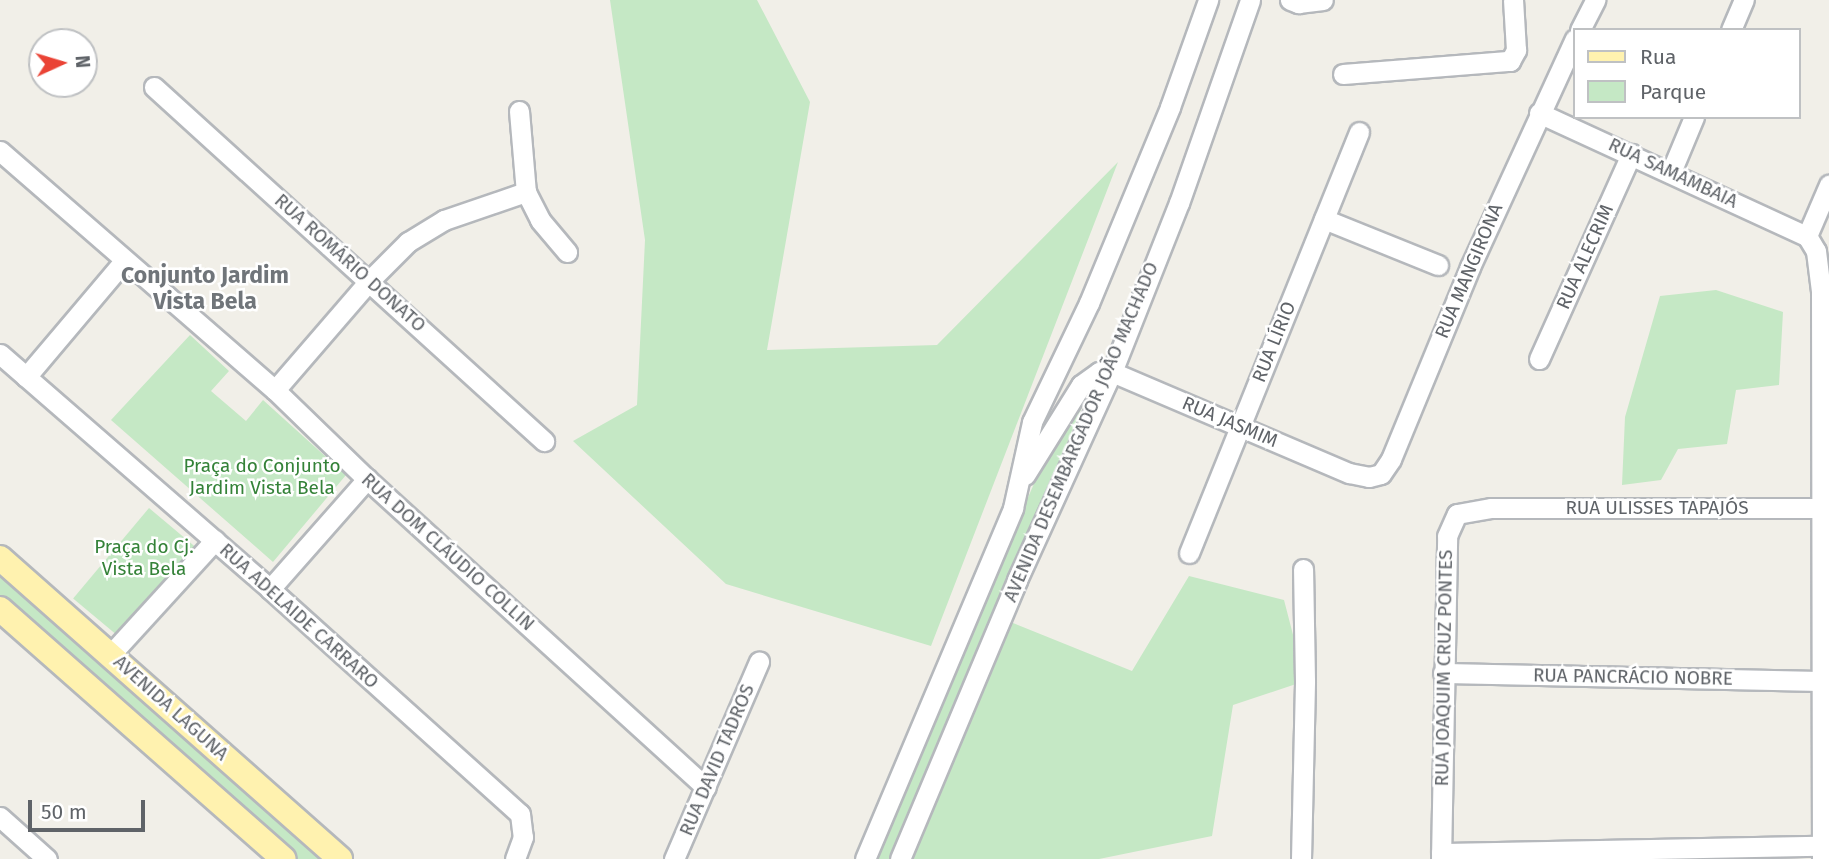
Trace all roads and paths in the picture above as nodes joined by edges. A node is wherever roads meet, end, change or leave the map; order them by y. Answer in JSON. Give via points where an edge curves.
{"nodes":[{"id":1,"x":1208,"y":0,"type":"edge"},
{"id":2,"x":1250,"y":0,"type":"edge"},
{"id":3,"x":1290,"y":0,"type":"edge"},
{"id":4,"x":1324,"y":0,"type":"edge"},
{"id":5,"x":1513,"y":0,"type":"edge"},
{"id":6,"x":1595,"y":0,"type":"edge"},
{"id":7,"x":1744,"y":0,"type":"edge"},
{"id":8,"x":1581,"y":28,"type":"edge"},
{"id":9,"x":1732,"y":28,"type":"edge"},
{"id":10,"x":1574,"y":41,"type":"edge"},
{"id":11,"x":1343,"y":74,"type":"dead end"},
{"id":12,"x":154,"y":87,"type":"dead end"},
{"id":13,"x":519,"y":111,"type":"dead end"},
{"id":14,"x":1539,"y":113,"type":"junction"},
{"id":15,"x":1693,"y":119,"type":"edge"},
{"id":16,"x":1359,"y":132,"type":"dead end"},
{"id":17,"x":0,"y":151,"type":"edge"},
{"id":18,"x":1631,"y":155,"type":"junction"},
{"id":19,"x":1671,"y":172,"type":"junction"},
{"id":20,"x":1829,"y":185,"type":"edge"},
{"id":21,"x":526,"y":192,"type":"junction"},
{"id":22,"x":1324,"y":219,"type":"junction"},
{"id":23,"x":1807,"y":236,"type":"junction"},
{"id":24,"x":566,"y":252,"type":"dead end"},
{"id":25,"x":125,"y":260,"type":"junction"},
{"id":26,"x":1438,"y":265,"type":"dead end"},
{"id":27,"x":370,"y":280,"type":"junction"},
{"id":28,"x":1825,"y":326,"type":"edge"},
{"id":29,"x":0,"y":354,"type":"edge"},
{"id":30,"x":1539,"y":359,"type":"dead end"},
{"id":31,"x":1112,"y":372,"type":"junction"},
{"id":32,"x":26,"y":377,"type":"junction"},
{"id":33,"x":275,"y":390,"type":"junction"},
{"id":34,"x":1240,"y":426,"type":"junction"},
{"id":35,"x":544,"y":441,"type":"dead end"},
{"id":36,"x":1349,"y":473,"type":"joint"},
{"id":37,"x":1826,"y":476,"type":"edge"},
{"id":38,"x":368,"y":479,"type":"junction"},
{"id":39,"x":1019,"y":485,"type":"junction"},
{"id":40,"x":1490,"y":508,"type":"joint"},
{"id":41,"x":1823,"y":508,"type":"junction"},
{"id":42,"x":215,"y":540,"type":"junction"},
{"id":43,"x":1189,"y":553,"type":"dead end"},
{"id":44,"x":0,"y":558,"type":"edge"},
{"id":45,"x":1303,"y":569,"type":"dead end"},
{"id":46,"x":270,"y":589,"type":"junction"},
{"id":47,"x":52,"y":605,"type":"junction"},
{"id":48,"x":0,"y":609,"type":"edge"},
{"id":49,"x":29,"y":633,"type":"junction"},
{"id":50,"x":1826,"y":644,"type":"edge"},
{"id":51,"x":111,"y":654,"type":"junction"},
{"id":52,"x":760,"y":662,"type":"dead end"},
{"id":53,"x":1443,"y":673,"type":"junction"},
{"id":54,"x":1822,"y":681,"type":"junction"},
{"id":55,"x":706,"y":787,"type":"junction"},
{"id":56,"x":0,"y":817,"type":"edge"},
{"id":57,"x":1825,"y":819,"type":"edge"},
{"id":58,"x":1822,"y":853,"type":"edge"},
{"id":59,"x":1441,"y":856,"type":"edge"},
{"id":60,"x":47,"y":859,"type":"edge"},
{"id":61,"x":284,"y":859,"type":"edge"},
{"id":62,"x":340,"y":859,"type":"edge"},
{"id":63,"x":515,"y":859,"type":"edge"},
{"id":64,"x":674,"y":859,"type":"edge"},
{"id":65,"x":864,"y":859,"type":"edge"},
{"id":66,"x":900,"y":859,"type":"edge"},
{"id":67,"x":1301,"y":859,"type":"edge"}],
"edges":[{"from":1,"to":39,"type":"street","name":"AVENIDA DESEMBARGADOR JOÃO MACHADO","via":[[1109,254],[1032,422]]},
{"from":2,"to":31,"type":"street","name":"AVENIDA DESEMBARGADOR JOÃO MACHADO","via":[[1179,204]]},
{"from":3,"to":4,"type":"street"},
{"from":5,"to":11,"type":"street","via":[[1516,50],[1510,61]]},
{"from":6,"to":8,"type":"street"},
{"from":7,"to":9,"type":"street"},
{"from":10,"to":14,"type":"street","name":"RUA MANGIRONA"},
{"from":12,"to":27,"type":"street","name":"RUA ROMÁRIO DONATO"},
{"from":13,"to":21,"type":"street"},
{"from":14,"to":18,"type":"street","name":"RUA SAMAMBAIA"},
{"from":14,"to":36,"type":"street","name":"RUA MANGIRONA","via":[[1469,267],[1391,459],[1377,476]]},
{"from":15,"to":19,"type":"street"},
{"from":16,"to":22,"type":"street","name":"RUA LÍRIO"},
{"from":17,"to":25,"type":"street","name":"RUA DOM CLÁUDIO COLLIN"},
{"from":18,"to":19,"type":"street","name":"RUA SAMAMBAIA"},
{"from":18,"to":30,"type":"street","name":"RUA ALECRIM"},
{"from":19,"to":23,"type":"street","name":"RUA SAMAMBAIA"},
{"from":20,"to":23,"type":"street"},
{"from":21,"to":24,"type":"street","via":[[540,220]]},
{"from":21,"to":27,"type":"street","via":[[444,220],[408,242]]},
{"from":22,"to":26,"type":"street"},
{"from":22,"to":34,"type":"street","name":"RUA LÍRIO"},
{"from":23,"to":28,"type":"street","via":[[1820,270]]},
{"from":25,"to":32,"type":"street"},
{"from":25,"to":33,"type":"street","name":"RUA DOM CLÁUDIO COLLIN"},
{"from":27,"to":33,"type":"street"},
{"from":27,"to":35,"type":"street","name":"RUA ROMÁRIO DONATO"},
{"from":28,"to":37,"type":"street"},
{"from":29,"to":32,"type":"street","name":"RUA ADELAIDE CARRARO"},
{"from":31,"to":34,"type":"street","name":"RUA JASMIM"},
{"from":31,"to":39,"type":"street","via":[[1099,372],[1081,386]]},
{"from":31,"to":66,"type":"street","name":"AVENIDA DESEMBARGADOR JOÃO MACHADO","via":[[1017,580]]},
{"from":32,"to":42,"type":"street","name":"RUA ADELAIDE CARRARO"},
{"from":33,"to":38,"type":"street","name":"RUA DOM CLÁUDIO COLLIN"},
{"from":34,"to":36,"type":"street","name":"RUA JASMIM"},
{"from":34,"to":43,"type":"street","name":"RUA LÍRIO"},
{"from":37,"to":41,"type":"street"},
{"from":38,"to":46,"type":"street"},
{"from":38,"to":55,"type":"street","name":"RUA DOM CLÁUDIO COLLIN"},
{"from":39,"to":65,"type":"street","name":"AVENIDA DESEMBARGADOR JOÃO MACHADO"},
{"from":40,"to":41,"type":"street","name":"RUA ULISSES TAPAJÓS"},
{"from":40,"to":53,"type":"street","name":"RUA JOAQUIM CRUZ PONTES","via":[[1462,512],[1449,524]]},
{"from":41,"to":50,"type":"street"},
{"from":42,"to":46,"type":"street","name":"RUA ADELAIDE CARRARO"},
{"from":42,"to":51,"type":"street"},
{"from":44,"to":47,"type":"main road","name":"AVENIDA LAGUNA"},
{"from":45,"to":67,"type":"street"},
{"from":46,"to":63,"type":"street","name":"RUA ADELAIDE CARRARO","via":[[520,814],[523,837]]},
{"from":47,"to":49,"type":"main road"},
{"from":47,"to":51,"type":"main road","name":"AVENIDA LAGUNA"},
{"from":48,"to":49,"type":"main road","name":"AVENIDA LAGUNA"},
{"from":49,"to":61,"type":"main road","name":"AVENIDA LAGUNA"},
{"from":50,"to":54,"type":"street"},
{"from":51,"to":62,"type":"main road","name":"AVENIDA LAGUNA"},
{"from":52,"to":55,"type":"street","name":"RUA DAVID TADROS"},
{"from":53,"to":54,"type":"street","name":"RUA PANCRÁCIO NOBRE"},
{"from":53,"to":59,"type":"street","name":"RUA JOAQUIM CRUZ PONTES"},
{"from":54,"to":57,"type":"street"},
{"from":55,"to":64,"type":"street","name":"RUA DAVID TADROS"},
{"from":56,"to":60,"type":"street"},
{"from":57,"to":58,"type":"street"},
{"from":58,"to":59,"type":"street"}]}
